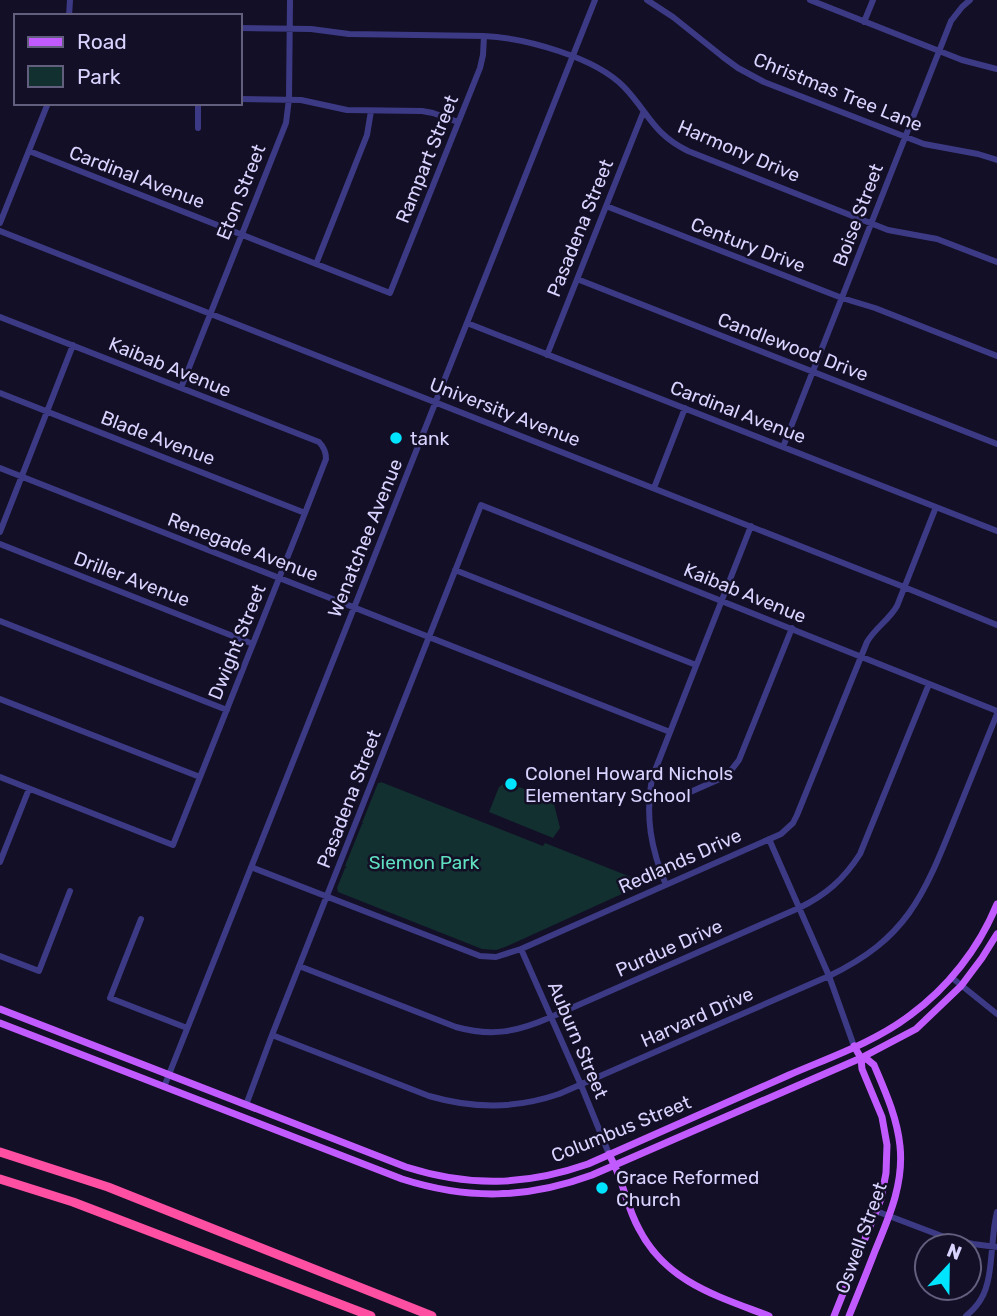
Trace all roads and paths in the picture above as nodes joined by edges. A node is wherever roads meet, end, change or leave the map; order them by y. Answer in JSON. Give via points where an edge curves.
{"nodes":[{"id":1,"x":290,"y":0,"type":"edge"},
{"id":2,"x":595,"y":0,"type":"edge"},
{"id":3,"x":647,"y":0,"type":"edge"},
{"id":4,"x":810,"y":0,"type":"edge"},
{"id":5,"x":873,"y":0,"type":"edge"},
{"id":6,"x":970,"y":0,"type":"edge"},
{"id":7,"x":864,"y":22,"type":"junction"},
{"id":8,"x":242,"y":28,"type":"edge"},
{"id":9,"x":290,"y":28,"type":"junction"},
{"id":10,"x":484,"y":36,"type":"junction"},
{"id":11,"x":939,"y":51,"type":"junction"},
{"id":12,"x":572,"y":57,"type":"junction"},
{"id":13,"x":997,"y":69,"type":"edge"},
{"id":14,"x":242,"y":99,"type":"edge"},
{"id":15,"x":289,"y":99,"type":"junction"},
{"id":16,"x":47,"y":105,"type":"edge"},
{"id":17,"x":198,"y":105,"type":"edge"},
{"id":18,"x":371,"y":111,"type":"junction"},
{"id":19,"x":643,"y":113,"type":"junction"},
{"id":20,"x":458,"y":122,"type":"junction"},
{"id":21,"x":198,"y":128,"type":"dead end"},
{"id":22,"x":905,"y":137,"type":"junction"},
{"id":23,"x":29,"y":151,"type":"junction"},
{"id":24,"x":997,"y":160,"type":"edge"},
{"id":25,"x":606,"y":206,"type":"junction"},
{"id":26,"x":0,"y":223,"type":"edge"},
{"id":27,"x":872,"y":223,"type":"junction"},
{"id":28,"x":0,"y":231,"type":"edge"},
{"id":29,"x":241,"y":234,"type":"junction"},
{"id":30,"x":997,"y":262,"type":"edge"},
{"id":31,"x":316,"y":264,"type":"junction"},
{"id":32,"x":577,"y":279,"type":"junction"},
{"id":33,"x":390,"y":293,"type":"joint"},
{"id":34,"x":842,"y":298,"type":"junction"},
{"id":35,"x":210,"y":313,"type":"junction"},
{"id":36,"x":0,"y":317,"type":"edge"},
{"id":37,"x":467,"y":323,"type":"junction"},
{"id":38,"x":73,"y":345,"type":"junction"},
{"id":39,"x":547,"y":355,"type":"junction"},
{"id":40,"x":997,"y":356,"type":"edge"},
{"id":41,"x":813,"y":372,"type":"junction"},
{"id":42,"x":181,"y":388,"type":"junction"},
{"id":43,"x":0,"y":393,"type":"edge"},
{"id":44,"x":436,"y":402,"type":"junction"},
{"id":45,"x":685,"y":408,"type":"junction"},
{"id":46,"x":47,"y":411,"type":"junction"},
{"id":47,"x":997,"y":444,"type":"edge"},
{"id":48,"x":783,"y":447,"type":"junction"},
{"id":49,"x":325,"y":450,"type":"joint"},
{"id":50,"x":0,"y":468,"type":"edge"},
{"id":51,"x":22,"y":477,"type":"junction"},
{"id":52,"x":654,"y":488,"type":"junction"},
{"id":53,"x":481,"y":505,"type":"joint"},
{"id":54,"x":936,"y":507,"type":"junction"},
{"id":55,"x":305,"y":513,"type":"junction"},
{"id":56,"x":751,"y":526,"type":"junction"},
{"id":57,"x":997,"y":531,"type":"edge"},
{"id":58,"x":0,"y":532,"type":"edge"},
{"id":59,"x":0,"y":544,"type":"edge"},
{"id":60,"x":456,"y":570,"type":"junction"},
{"id":61,"x":279,"y":578,"type":"junction"},
{"id":62,"x":904,"y":587,"type":"junction"},
{"id":63,"x":723,"y":600,"type":"junction"},
{"id":64,"x":354,"y":608,"type":"junction"},
{"id":65,"x":0,"y":621,"type":"edge"},
{"id":66,"x":997,"y":625,"type":"edge"},
{"id":67,"x":792,"y":628,"type":"junction"},
{"id":68,"x":429,"y":637,"type":"junction"},
{"id":69,"x":253,"y":644,"type":"junction"},
{"id":70,"x":861,"y":656,"type":"junction"},
{"id":71,"x":696,"y":665,"type":"junction"},
{"id":72,"x":929,"y":684,"type":"junction"},
{"id":73,"x":0,"y":699,"type":"edge"},
{"id":74,"x":227,"y":710,"type":"junction"},
{"id":75,"x":997,"y":712,"type":"edge"},
{"id":76,"x":670,"y":732,"type":"junction"},
{"id":77,"x":0,"y":777,"type":"edge"},
{"id":78,"x":200,"y":777,"type":"junction"},
{"id":79,"x":29,"y":789,"type":"junction"},
{"id":80,"x":650,"y":791,"type":"junction"},
{"id":81,"x":769,"y":839,"type":"junction"},
{"id":82,"x":0,"y":862,"type":"edge"},
{"id":83,"x":251,"y":867,"type":"junction"},
{"id":84,"x":666,"y":885,"type":"junction"},
{"id":85,"x":70,"y":891,"type":"dead end"},
{"id":86,"x":327,"y":896,"type":"junction"},
{"id":87,"x":997,"y":904,"type":"edge"},
{"id":88,"x":799,"y":908,"type":"junction"},
{"id":89,"x":141,"y":919,"type":"dead end"},
{"id":90,"x":997,"y":934,"type":"edge"},
{"id":91,"x":521,"y":949,"type":"junction"},
{"id":92,"x":0,"y":956,"type":"edge"},
{"id":93,"x":299,"y":966,"type":"junction"},
{"id":94,"x":829,"y":976,"type":"junction"},
{"id":95,"x":951,"y":977,"type":"junction"},
{"id":96,"x":961,"y":986,"type":"junction"},
{"id":97,"x":0,"y":1009,"type":"edge"},
{"id":98,"x":997,"y":1014,"type":"edge"},
{"id":99,"x":551,"y":1017,"type":"junction"},
{"id":100,"x":0,"y":1023,"type":"edge"},
{"id":101,"x":187,"y":1028,"type":"junction"},
{"id":102,"x":272,"y":1035,"type":"junction"},
{"id":103,"x":854,"y":1046,"type":"junction"},
{"id":104,"x":861,"y":1058,"type":"junction"},
{"id":105,"x":169,"y":1075,"type":"junction"},
{"id":106,"x":581,"y":1085,"type":"junction"},
{"id":107,"x":164,"y":1087,"type":"junction"},
{"id":108,"x":246,"y":1105,"type":"junction"},
{"id":109,"x":0,"y":1152,"type":"edge"},
{"id":110,"x":609,"y":1154,"type":"junction"},
{"id":111,"x":614,"y":1166,"type":"junction"},
{"id":112,"x":0,"y":1179,"type":"edge"},
{"id":113,"x":876,"y":1211,"type":"junction"},
{"id":114,"x":997,"y":1213,"type":"edge"},
{"id":115,"x":889,"y":1216,"type":"junction"},
{"id":116,"x":994,"y":1246,"type":"edge"},
{"id":117,"x":371,"y":1316,"type":"edge"},
{"id":118,"x":432,"y":1316,"type":"edge"},
{"id":119,"x":769,"y":1316,"type":"edge"},
{"id":120,"x":834,"y":1316,"type":"edge"},
{"id":121,"x":849,"y":1316,"type":"edge"},
{"id":122,"x":966,"y":1316,"type":"edge"}],
"edges":[{"from":1,"to":9,"type":"street","name":"Eton Street"},
{"from":2,"to":12,"type":"street","name":"Wenatchee Avenue"},
{"from":3,"to":22,"type":"street","name":"Christmas Tree Lane","via":[[751,75]]},
{"from":4,"to":7,"type":"street"},
{"from":5,"to":7,"type":"street"},
{"from":6,"to":11,"type":"street","name":"Boise Street","via":[[951,21]]},
{"from":7,"to":11,"type":"street"},
{"from":8,"to":9,"type":"street","name":"Harmony Drive"},
{"from":9,"to":10,"type":"street","name":"Harmony Drive","via":[[349,34]]},
{"from":9,"to":15,"type":"street","name":"Eton Street"},
{"from":10,"to":12,"type":"street","name":"Harmony Drive","via":[[532,42]]},
{"from":10,"to":20,"type":"street","name":"Rampart Street","via":[[480,68]]},
{"from":11,"to":13,"type":"street"},
{"from":11,"to":22,"type":"street","name":"Boise Street"},
{"from":12,"to":19,"type":"street","name":"Harmony Drive","via":[[617,81]]},
{"from":12,"to":37,"type":"street","name":"Wenatchee Avenue"},
{"from":14,"to":15,"type":"street"},
{"from":15,"to":18,"type":"street"},
{"from":15,"to":29,"type":"street","name":"Eton Street","via":[[286,123]]},
{"from":16,"to":23,"type":"street"},
{"from":17,"to":21,"type":"street"},
{"from":18,"to":20,"type":"street","via":[[422,111]]},
{"from":18,"to":31,"type":"street","via":[[367,135]]},
{"from":19,"to":25,"type":"street","name":"Pasadena Street"},
{"from":19,"to":27,"type":"street","name":"Harmony Drive","via":[[677,146]]},
{"from":20,"to":33,"type":"street","name":"Rampart Street"},
{"from":22,"to":24,"type":"street","name":"Christmas Tree Lane"},
{"from":22,"to":27,"type":"street","name":"Boise Street"},
{"from":23,"to":26,"type":"street"},
{"from":23,"to":29,"type":"street","name":"Cardinal Avenue"},
{"from":25,"to":32,"type":"street","name":"Pasadena Street"},
{"from":25,"to":34,"type":"street","name":"Century Drive"},
{"from":27,"to":30,"type":"street","name":"Harmony Drive","via":[[937,239]]},
{"from":27,"to":34,"type":"street","name":"Boise Street"},
{"from":28,"to":35,"type":"street","name":"University Avenue"},
{"from":29,"to":31,"type":"street","name":"Cardinal Avenue"},
{"from":29,"to":35,"type":"street","name":"Eton Street"},
{"from":31,"to":33,"type":"street","name":"Cardinal Avenue"},
{"from":32,"to":39,"type":"street","name":"Pasadena Street"},
{"from":32,"to":41,"type":"street","name":"Candlewood Drive"},
{"from":34,"to":40,"type":"street","name":"Century Drive"},
{"from":34,"to":41,"type":"street","name":"Boise Street"},
{"from":35,"to":42,"type":"street","name":"Eton Street"},
{"from":35,"to":44,"type":"street","name":"University Avenue"},
{"from":36,"to":38,"type":"street","name":"Kaibab Avenue"},
{"from":37,"to":39,"type":"street","name":"Cardinal Avenue"},
{"from":37,"to":44,"type":"street","name":"Wenatchee Avenue"},
{"from":38,"to":42,"type":"street","name":"Kaibab Avenue"},
{"from":38,"to":46,"type":"street"},
{"from":39,"to":45,"type":"street","name":"Cardinal Avenue"},
{"from":41,"to":47,"type":"street","name":"Candlewood Drive"},
{"from":41,"to":48,"type":"street","name":"Boise Street"},
{"from":42,"to":49,"type":"street","name":"Kaibab Avenue","via":[[318,442]]},
{"from":43,"to":46,"type":"street","name":"Blade Avenue"},
{"from":44,"to":52,"type":"street","name":"University Avenue"},
{"from":44,"to":64,"type":"street","name":"Wenatchee Avenue"},
{"from":45,"to":48,"type":"street","name":"Cardinal Avenue"},
{"from":45,"to":52,"type":"street"},
{"from":46,"to":51,"type":"street"},
{"from":46,"to":55,"type":"street","name":"Blade Avenue"},
{"from":48,"to":54,"type":"street","name":"Cardinal Avenue"},
{"from":49,"to":55,"type":"street","name":"Dwight Street","via":[[326,459]]},
{"from":50,"to":51,"type":"street","name":"Renegade Avenue"},
{"from":51,"to":58,"type":"street"},
{"from":51,"to":61,"type":"street","name":"Renegade Avenue"},
{"from":52,"to":56,"type":"street","name":"University Avenue"},
{"from":53,"to":60,"type":"street","name":"Pasadena Street"},
{"from":53,"to":63,"type":"street","name":"Kaibab Avenue"},
{"from":54,"to":57,"type":"street","name":"Cardinal Avenue"},
{"from":54,"to":62,"type":"street","name":"Redlands Drive"},
{"from":55,"to":61,"type":"street","name":"Dwight Street"},
{"from":56,"to":62,"type":"street","name":"University Avenue"},
{"from":56,"to":63,"type":"street"},
{"from":59,"to":69,"type":"street","name":"Driller Avenue"},
{"from":60,"to":68,"type":"street","name":"Pasadena Street"},
{"from":60,"to":71,"type":"street"},
{"from":61,"to":64,"type":"street","name":"Renegade Avenue"},
{"from":61,"to":69,"type":"street","name":"Dwight Street"},
{"from":62,"to":66,"type":"street","name":"University Avenue"},
{"from":62,"to":70,"type":"street","name":"Redlands Drive","via":[[892,613],[871,635]]},
{"from":63,"to":67,"type":"street","name":"Kaibab Avenue"},
{"from":63,"to":71,"type":"street"},
{"from":64,"to":68,"type":"street","name":"Renegade Avenue"},
{"from":64,"to":83,"type":"street","name":"Wenatchee Avenue"},
{"from":65,"to":74,"type":"street"},
{"from":67,"to":70,"type":"street","name":"Kaibab Avenue"},
{"from":67,"to":80,"type":"street","via":[[735,766],[722,778],[681,795]]},
{"from":68,"to":76,"type":"street","name":"Renegade Avenue"},
{"from":68,"to":86,"type":"street","name":"Pasadena Street"},
{"from":69,"to":74,"type":"street","name":"Dwight Street"},
{"from":70,"to":72,"type":"street","name":"Kaibab Avenue"},
{"from":70,"to":81,"type":"street","name":"Redlands Drive","via":[[797,815],[787,829]]},
{"from":71,"to":76,"type":"street"},
{"from":72,"to":75,"type":"street","name":"Kaibab Avenue"},
{"from":72,"to":88,"type":"street","name":"Purdue Drive","via":[[860,854],[836,884]]},
{"from":73,"to":78,"type":"street"},
{"from":74,"to":78,"type":"street","name":"Dwight Street"},
{"from":75,"to":94,"type":"street","name":"Harvard Drive","via":[[919,901],[874,949]]},
{"from":76,"to":80,"type":"street"},
{"from":77,"to":79,"type":"street"},
{"from":78,"to":79,"type":"street","name":"Dwight Street","via":[[173,845]]},
{"from":79,"to":82,"type":"street"},
{"from":80,"to":84,"type":"street","via":[[650,839]]},
{"from":81,"to":84,"type":"street","name":"Redlands Drive"},
{"from":81,"to":88,"type":"street","name":"Oswell Street"},
{"from":83,"to":86,"type":"street","name":"Redlands Drive"},
{"from":83,"to":101,"type":"street","name":"Wenatchee Avenue"},
{"from":84,"to":91,"type":"street","name":"Redlands Drive"},
{"from":85,"to":92,"type":"street","via":[[39,971]]},
{"from":86,"to":91,"type":"street","name":"Redlands Drive","via":[[481,956],[496,957]]},
{"from":86,"to":93,"type":"street","name":"Pasadena Street"},
{"from":87,"to":95,"type":"main road","name":"Columbus Street","via":[[981,936]]},
{"from":88,"to":94,"type":"street","name":"Oswell Street"},
{"from":88,"to":99,"type":"street","name":"Purdue Drive"},
{"from":89,"to":101,"type":"street","via":[[110,998]]},
{"from":90,"to":96,"type":"main road","name":"Columbus Street"},
{"from":91,"to":99,"type":"street","name":"Auburn Street"},
{"from":93,"to":99,"type":"street","name":"Purdue Drive","via":[[467,1030],[510,1031]]},
{"from":93,"to":102,"type":"street","name":"Pasadena Street"},
{"from":94,"to":103,"type":"street","name":"Oswell Street"},
{"from":94,"to":106,"type":"street","name":"Harvard Drive"},
{"from":95,"to":96,"type":"street"},
{"from":95,"to":103,"type":"main road","name":"Columbus Street","via":[[908,1017]]},
{"from":96,"to":98,"type":"street"},
{"from":96,"to":104,"type":"main road","name":"Columbus Street","via":[[916,1029]]},
{"from":97,"to":105,"type":"main road","name":"Columbus Street"},
{"from":99,"to":106,"type":"street","name":"Auburn Street"},
{"from":100,"to":107,"type":"main road","name":"Columbus Street"},
{"from":101,"to":105,"type":"street","name":"Wenatchee Avenue"},
{"from":102,"to":106,"type":"street","name":"Harvard Drive","via":[[461,1104],[527,1103]]},
{"from":102,"to":108,"type":"street","name":"Pasadena Street"},
{"from":103,"to":104,"type":"main road","name":"Oswell Street"},
{"from":103,"to":110,"type":"main road","name":"Columbus Street"},
{"from":104,"to":111,"type":"main road","name":"Columbus Street"},
{"from":104,"to":113,"type":"main road","name":"Oswell Street","via":[[887,1145],[887,1174]]},
{"from":104,"to":115,"type":"main road","name":"Oswell Street","via":[[874,1065],[899,1134],[900,1177]]},
{"from":105,"to":107,"type":"street","name":"Wenatchee Avenue"},
{"from":105,"to":108,"type":"main road","name":"Columbus Street"},
{"from":106,"to":110,"type":"street","name":"Auburn Street"},
{"from":107,"to":111,"type":"main road","name":"Columbus Street","via":[[402,1180],[439,1189],[476,1194],[533,1192]]},
{"from":108,"to":110,"type":"main road","name":"Columbus Street","via":[[406,1167],[459,1180],[531,1179]]},
{"from":109,"to":118,"type":"highway","via":[[108,1187]]},
{"from":110,"to":111,"type":"main road","name":"Auburn Street"},
{"from":111,"to":119,"type":"main road","name":"Auburn Street","via":[[639,1230],[664,1264],[697,1287]]},
{"from":112,"to":117,"type":"highway","via":[[73,1202]]},
{"from":113,"to":115,"type":"street"},
{"from":113,"to":120,"type":"main road","name":"Oswell Street"},
{"from":114,"to":116,"type":"street"},
{"from":115,"to":116,"type":"street","via":[[959,1241]]},
{"from":115,"to":121,"type":"main road","name":"Oswell Street"},
{"from":116,"to":122,"type":"street","via":[[985,1292]]}]}
